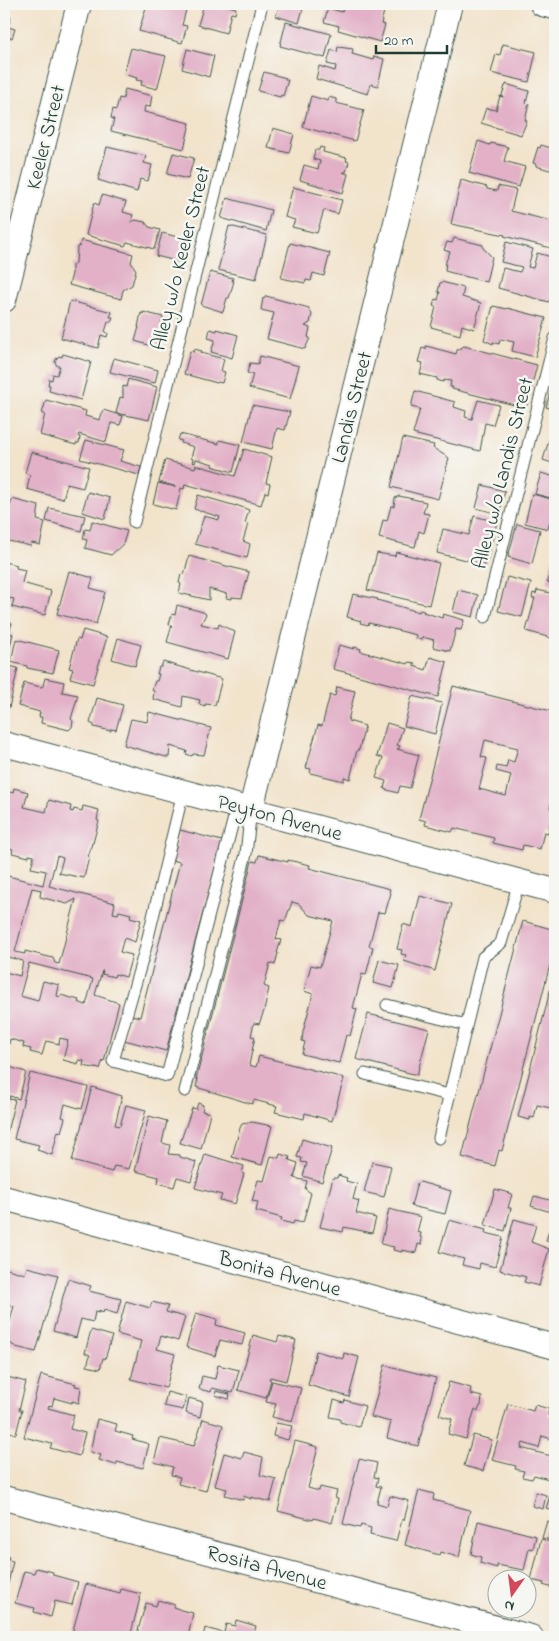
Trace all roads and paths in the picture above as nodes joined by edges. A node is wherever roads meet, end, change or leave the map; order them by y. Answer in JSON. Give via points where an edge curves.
{"nodes":[{"id":1,"x":78,"y":4,"type":"edge"},
{"id":2,"x":262,"y":4,"type":"edge"},
{"id":3,"x":450,"y":4,"type":"edge"},
{"id":4,"x":542,"y":4,"type":"edge"},
{"id":5,"x":555,"y":7,"type":"edge"},
{"id":6,"x":4,"y":300,"type":"edge"},
{"id":7,"x":555,"y":338,"type":"edge"},
{"id":8,"x":134,"y":522,"type":"dead end"},
{"id":9,"x":485,"y":617,"type":"dead end"},
{"id":10,"x":4,"y":744,"type":"edge"},
{"id":11,"x":183,"y":792,"type":"junction"},
{"id":12,"x":244,"y":807,"type":"junction"},
{"id":13,"x":519,"y":882,"type":"junction"},
{"id":14,"x":555,"y":891,"type":"edge"},
{"id":15,"x":387,"y":1005,"type":"dead end"},
{"id":16,"x":466,"y":1024,"type":"junction"},
{"id":17,"x":365,"y":1074,"type":"dead end"},
{"id":18,"x":185,"y":1092,"type":"dead end"},
{"id":19,"x":450,"y":1095,"type":"junction"},
{"id":20,"x":439,"y":1138,"type":"dead end"},
{"id":21,"x":4,"y":1198,"type":"edge"},
{"id":22,"x":555,"y":1347,"type":"edge"},
{"id":23,"x":4,"y":1498,"type":"edge"},
{"id":24,"x":531,"y":1637,"type":"edge"}],
"edges":[{"from":1,"to":6,"type":"street","name":"Keeler Street"},
{"from":2,"to":8,"type":"lane","name":"Alley w/o Keeler Street"},
{"from":3,"to":12,"type":"street","name":"Landis Street"},
{"from":4,"to":5,"type":"street"},
{"from":7,"to":9,"type":"lane","name":"Alley w/o Landis Street"},
{"from":10,"to":11,"type":"street","name":"Peyton Avenue"},
{"from":11,"to":12,"type":"street","name":"Peyton Avenue"},
{"from":11,"to":12,"type":"lane","via":[[145,950],[113,1061],[167,1076]]},
{"from":12,"to":13,"type":"street","name":"Peyton Avenue"},
{"from":12,"to":18,"type":"lane","via":[[246,854]]},
{"from":13,"to":14,"type":"street","name":"Peyton Avenue"},
{"from":13,"to":16,"type":"lane","via":[[501,943],[483,958]]},
{"from":15,"to":16,"type":"lane"},
{"from":16,"to":19,"type":"lane"},
{"from":17,"to":19,"type":"lane"},
{"from":19,"to":20,"type":"lane"},
{"from":21,"to":22,"type":"street","name":"Bonita Avenue"},
{"from":23,"to":24,"type":"street","name":"Rosita Avenue"}]}
